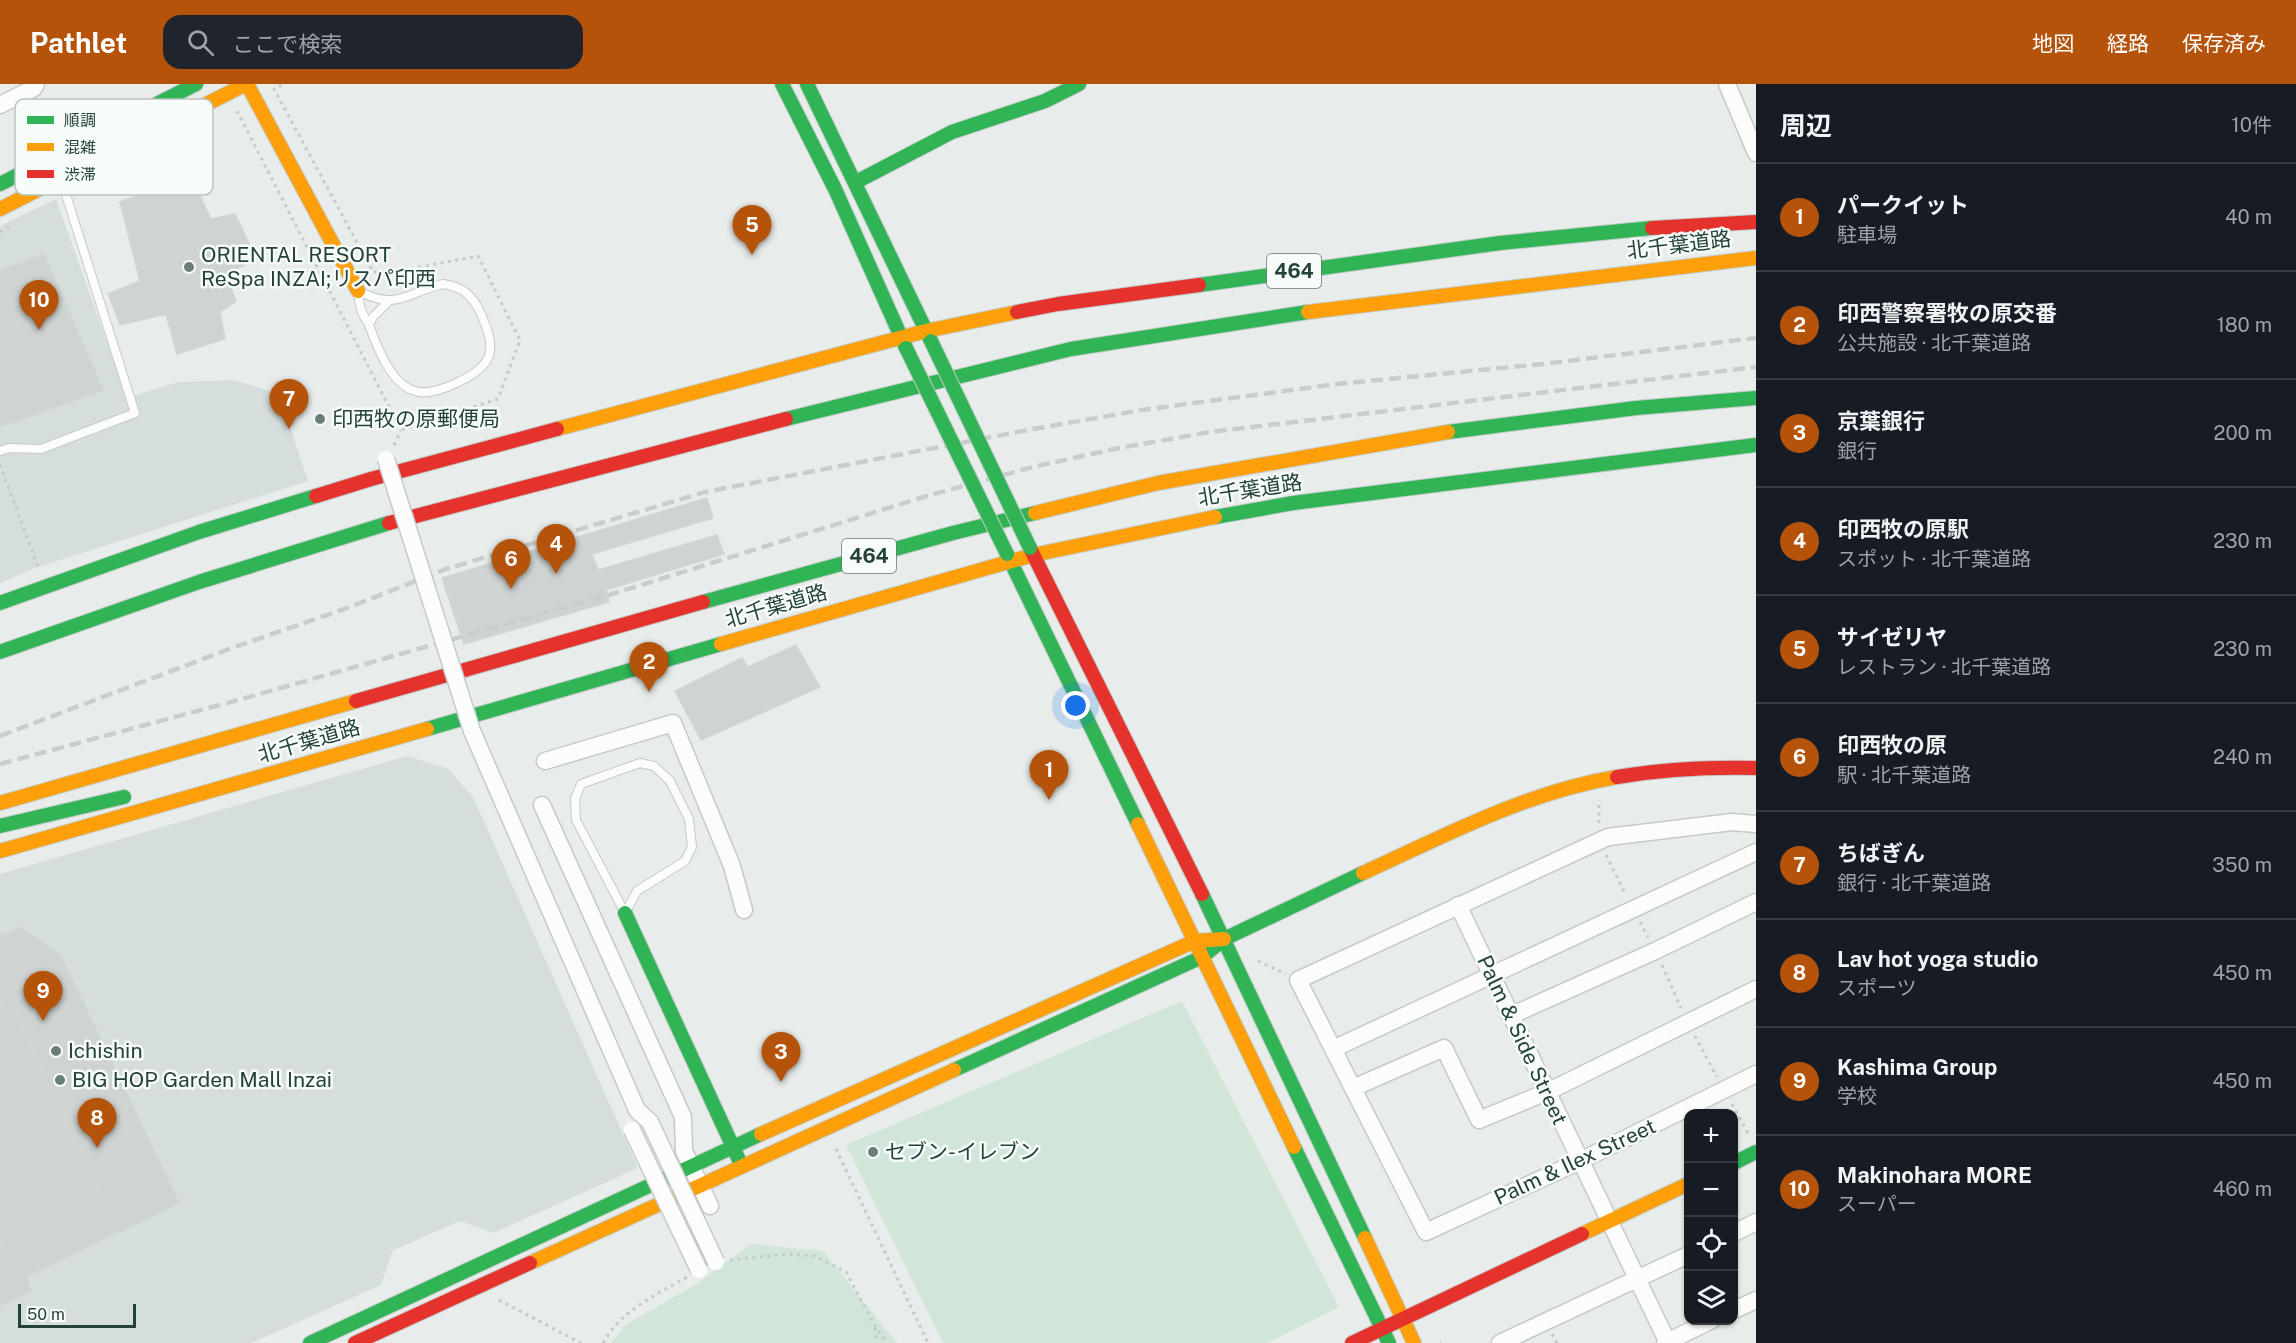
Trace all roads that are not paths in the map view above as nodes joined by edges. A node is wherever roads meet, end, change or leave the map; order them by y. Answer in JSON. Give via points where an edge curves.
{"nodes":[{"id":1,"x":36,"y":84,"type":"edge"},
{"id":2,"x":196,"y":84,"type":"edge"},
{"id":3,"x":246,"y":84,"type":"edge"},
{"id":4,"x":782,"y":84,"type":"edge"},
{"id":5,"x":807,"y":84,"type":"edge"},
{"id":6,"x":1079,"y":84,"type":"edge"},
{"id":7,"x":1727,"y":84,"type":"edge"},
{"id":8,"x":167,"y":99,"type":"edge"},
{"id":9,"x":213,"y":101,"type":"edge"},
{"id":10,"x":0,"y":105,"type":"edge"},
{"id":11,"x":1756,"y":153,"type":"edge"},
{"id":12,"x":15,"y":176,"type":"edge"},
{"id":13,"x":856,"y":182,"type":"junction"},
{"id":14,"x":0,"y":184,"type":"edge"},
{"id":15,"x":28,"y":195,"type":"edge"},
{"id":16,"x":65,"y":195,"type":"edge"},
{"id":17,"x":0,"y":209,"type":"edge"},
{"id":18,"x":1756,"y":222,"type":"edge"},
{"id":19,"x":1756,"y":258,"type":"edge"},
{"id":20,"x":358,"y":291,"type":"junction"},
{"id":21,"x":389,"y":301,"type":"junction"},
{"id":22,"x":369,"y":325,"type":"junction"},
{"id":23,"x":929,"y":336,"type":"junction"},
{"id":24,"x":903,"y":343,"type":"junction"},
{"id":25,"x":1756,"y":398,"type":"edge"},
{"id":26,"x":1756,"y":445,"type":"edge"},
{"id":27,"x":0,"y":451,"type":"edge"},
{"id":28,"x":389,"y":454,"type":"road end"},
{"id":29,"x":199,"y":532,"type":"junction"},
{"id":30,"x":1031,"y":551,"type":"junction"},
{"id":31,"x":1009,"y":558,"type":"junction"},
{"id":32,"x":63,"y":596,"type":"dead end"},
{"id":33,"x":0,"y":603,"type":"edge"},
{"id":34,"x":0,"y":652,"type":"edge"},
{"id":35,"x":545,"y":761,"type":"dead end"},
{"id":36,"x":1756,"y":768,"type":"edge"},
{"id":37,"x":251,"y":780,"type":"junction"},
{"id":38,"x":173,"y":787,"type":"dead end"},
{"id":39,"x":141,"y":794,"type":"dead end"},
{"id":40,"x":0,"y":803,"type":"edge"},
{"id":41,"x":542,"y":804,"type":"dead end"},
{"id":42,"x":1756,"y":824,"type":"edge"},
{"id":43,"x":0,"y":826,"type":"edge"},
{"id":44,"x":0,"y":851,"type":"edge"},
{"id":45,"x":1756,"y":852,"type":"edge"},
{"id":46,"x":1756,"y":902,"type":"edge"},
{"id":47,"x":1458,"y":905,"type":"junction"},
{"id":48,"x":744,"y":910,"type":"dead end"},
{"id":49,"x":625,"y":914,"type":"junction"},
{"id":50,"x":1224,"y":939,"type":"junction"},
{"id":51,"x":1195,"y":941,"type":"junction"},
{"id":52,"x":1202,"y":957,"type":"junction"},
{"id":53,"x":1492,"y":976,"type":"junction"},
{"id":54,"x":1756,"y":989,"type":"edge"},
{"id":55,"x":1510,"y":1016,"type":"junction"},
{"id":56,"x":1333,"y":1049,"type":"junction"},
{"id":57,"x":1756,"y":1074,"type":"edge"},
{"id":58,"x":1353,"y":1088,"type":"junction"},
{"id":59,"x":1547,"y":1092,"type":"junction"},
{"id":60,"x":637,"y":1110,"type":"junction"},
{"id":61,"x":733,"y":1146,"type":"junction"},
{"id":62,"x":1756,"y":1152,"type":"edge"},
{"id":63,"x":1580,"y":1161,"type":"junction"},
{"id":64,"x":1738,"y":1161,"type":"edge"},
{"id":65,"x":691,"y":1165,"type":"junction"},
{"id":66,"x":742,"y":1167,"type":"junction"},
{"id":67,"x":701,"y":1185,"type":"junction"},
{"id":68,"x":1684,"y":1186,"type":"edge"},
{"id":69,"x":710,"y":1206,"type":"dead end"},
{"id":70,"x":1605,"y":1214,"type":"junction"},
{"id":71,"x":1756,"y":1222,"type":"edge"},
{"id":72,"x":1738,"y":1231,"type":"edge"},
{"id":73,"x":1684,"y":1257,"type":"edge"},
{"id":74,"x":1637,"y":1280,"type":"junction"},
{"id":75,"x":1756,"y":1300,"type":"edge"},
{"id":76,"x":1738,"y":1308,"type":"edge"},
{"id":77,"x":1402,"y":1318,"type":"junction"},
{"id":78,"x":1702,"y":1325,"type":"edge"},
{"id":79,"x":1382,"y":1328,"type":"junction"},
{"id":80,"x":310,"y":1343,"type":"edge"},
{"id":81,"x":355,"y":1343,"type":"edge"},
{"id":82,"x":1352,"y":1343,"type":"edge"},
{"id":83,"x":1389,"y":1343,"type":"edge"},
{"id":84,"x":1414,"y":1343,"type":"edge"},
{"id":85,"x":1500,"y":1343,"type":"edge"},
{"id":86,"x":1667,"y":1343,"type":"edge"}],
"edges":[{"from":1,"to":10,"type":"street"},
{"from":2,"to":8,"type":"main road"},
{"from":3,"to":9,"type":"main road"},
{"from":3,"to":20,"type":"main road"},
{"from":4,"to":24,"type":"main road","via":[[835,189]]},
{"from":5,"to":13,"type":"main road"},
{"from":6,"to":13,"type":"main road","via":[[1045,101],[952,132]]},
{"from":7,"to":11,"type":"street"},
{"from":12,"to":14,"type":"main road"},
{"from":13,"to":23,"type":"main road"},
{"from":15,"to":17,"type":"main road"},
{"from":16,"to":27,"type":"lane","via":[[135,413],[41,448]]},
{"from":18,"to":23,"type":"main road","name":"北千葉道路","number":"464","via":[[1657,227],[1500,243],[1058,304]]},
{"from":19,"to":34,"type":"main road","name":"北千葉道路","number":"464","via":[[1271,317],[1071,349],[386,524],[199,582]]},
{"from":20,"to":21,"type":"lane","via":[[375,300]]},
{"from":20,"to":22,"type":"lane"},
{"from":21,"to":22,"type":"lane"},
{"from":21,"to":22,"type":"lane","via":[[443,284],[470,293],[488,330],[487,359],[473,374],[436,392],[417,392],[399,383],[373,341]]},
{"from":23,"to":24,"type":"main road","name":"北千葉道路","number":"464"},
{"from":23,"to":30,"type":"main road","bridge":true},
{"from":24,"to":29,"type":"main road","name":"北千葉道路","number":"464","via":[[371,479]]},
{"from":24,"to":31,"type":"main road","bridge":true},
{"from":25,"to":40,"type":"main road","name":"北千葉道路","number":"464","via":[[1636,408],[1424,435],[1158,483],[953,533]]},
{"from":26,"to":30,"type":"main road","name":"北千葉道路","number":"464","via":[[1293,503]]},
{"from":28,"to":60,"type":"street","bridge":true,"via":[[472,731]]},
{"from":29,"to":32,"type":"main road"},
{"from":29,"to":33,"type":"main road","name":"北千葉道路","number":"464"},
{"from":30,"to":31,"type":"main road","name":"北千葉道路","number":"464"},
{"from":30,"to":50,"type":"main road"},
{"from":31,"to":37,"type":"main road","name":"北千葉道路","number":"464"},
{"from":31,"to":51,"type":"main road"},
{"from":35,"to":48,"type":"street","via":[[673,723],[732,866]]},
{"from":36,"to":50,"type":"main road","via":[[1710,766],[1648,772],[1588,782],[1507,808]]},
{"from":37,"to":38,"type":"main road","via":[[206,780]]},
{"from":37,"to":44,"type":"main road","name":"北千葉道路","number":"464"},
{"from":39,"to":43,"type":"main road"},
{"from":41,"to":65,"type":"street","via":[[683,1117],[684,1151]]},
{"from":42,"to":47,"type":"street","via":[[1732,822],[1608,837]]},
{"from":45,"to":53,"type":"street"},
{"from":46,"to":55,"type":"street"},
{"from":47,"to":53,"type":"street","name":"Palm & Side Street"},
{"from":47,"to":56,"type":"street","via":[[1298,980]]},
{"from":49,"to":49,"type":"lane","via":[[576,820],[575,799],[581,784],[640,763],[654,766],[670,781],[689,819],[692,847],[685,861],[637,891]]},
{"from":49,"to":61,"type":"main road"},
{"from":50,"to":51,"type":"main road"},
{"from":50,"to":52,"type":"main road"},
{"from":50,"to":77,"type":"main road"},
{"from":51,"to":52,"type":"main road"},
{"from":51,"to":61,"type":"main road"},
{"from":52,"to":66,"type":"main road"},
{"from":52,"to":79,"type":"main road"},
{"from":53,"to":55,"type":"street","name":"Palm & Side Street"},
{"from":53,"to":56,"type":"street"},
{"from":54,"to":59,"type":"street"},
{"from":55,"to":59,"type":"street","name":"Palm & Side Street"},
{"from":56,"to":58,"type":"street"},
{"from":57,"to":63,"type":"street","name":"Palm & Ilex Street"},
{"from":58,"to":59,"type":"street","via":[[1444,1048],[1479,1120]]},
{"from":58,"to":63,"type":"street","name":"Palm & Ilex Street","via":[[1426,1232]]},
{"from":59,"to":63,"type":"street","name":"Palm & Side Street"},
{"from":60,"to":60,"type":"street","bridge":true,"via":[[632,1130],[699,1270],[716,1262],[651,1122]]},
{"from":61,"to":65,"type":"main road"},
{"from":61,"to":66,"type":"main road"},
{"from":62,"to":64,"type":"main road"},
{"from":63,"to":70,"type":"street","name":"Palm & Side Street"},
{"from":65,"to":67,"type":"street"},
{"from":65,"to":80,"type":"main road"},
{"from":66,"to":67,"type":"main road"},
{"from":67,"to":69,"type":"street"},
{"from":67,"to":81,"type":"main road"},
{"from":68,"to":70,"type":"main road"},
{"from":70,"to":74,"type":"street","name":"Palm & Side Street"},
{"from":70,"to":77,"type":"main road"},
{"from":71,"to":72,"type":"street"},
{"from":73,"to":74,"type":"street"},
{"from":74,"to":85,"type":"street"},
{"from":74,"to":86,"type":"street","name":"Palm & Side Street"},
{"from":75,"to":76,"type":"street"},
{"from":77,"to":79,"type":"main road"},
{"from":77,"to":84,"type":"main road"},
{"from":78,"to":86,"type":"street"},
{"from":79,"to":82,"type":"main road"},
{"from":79,"to":83,"type":"main road"}]}
